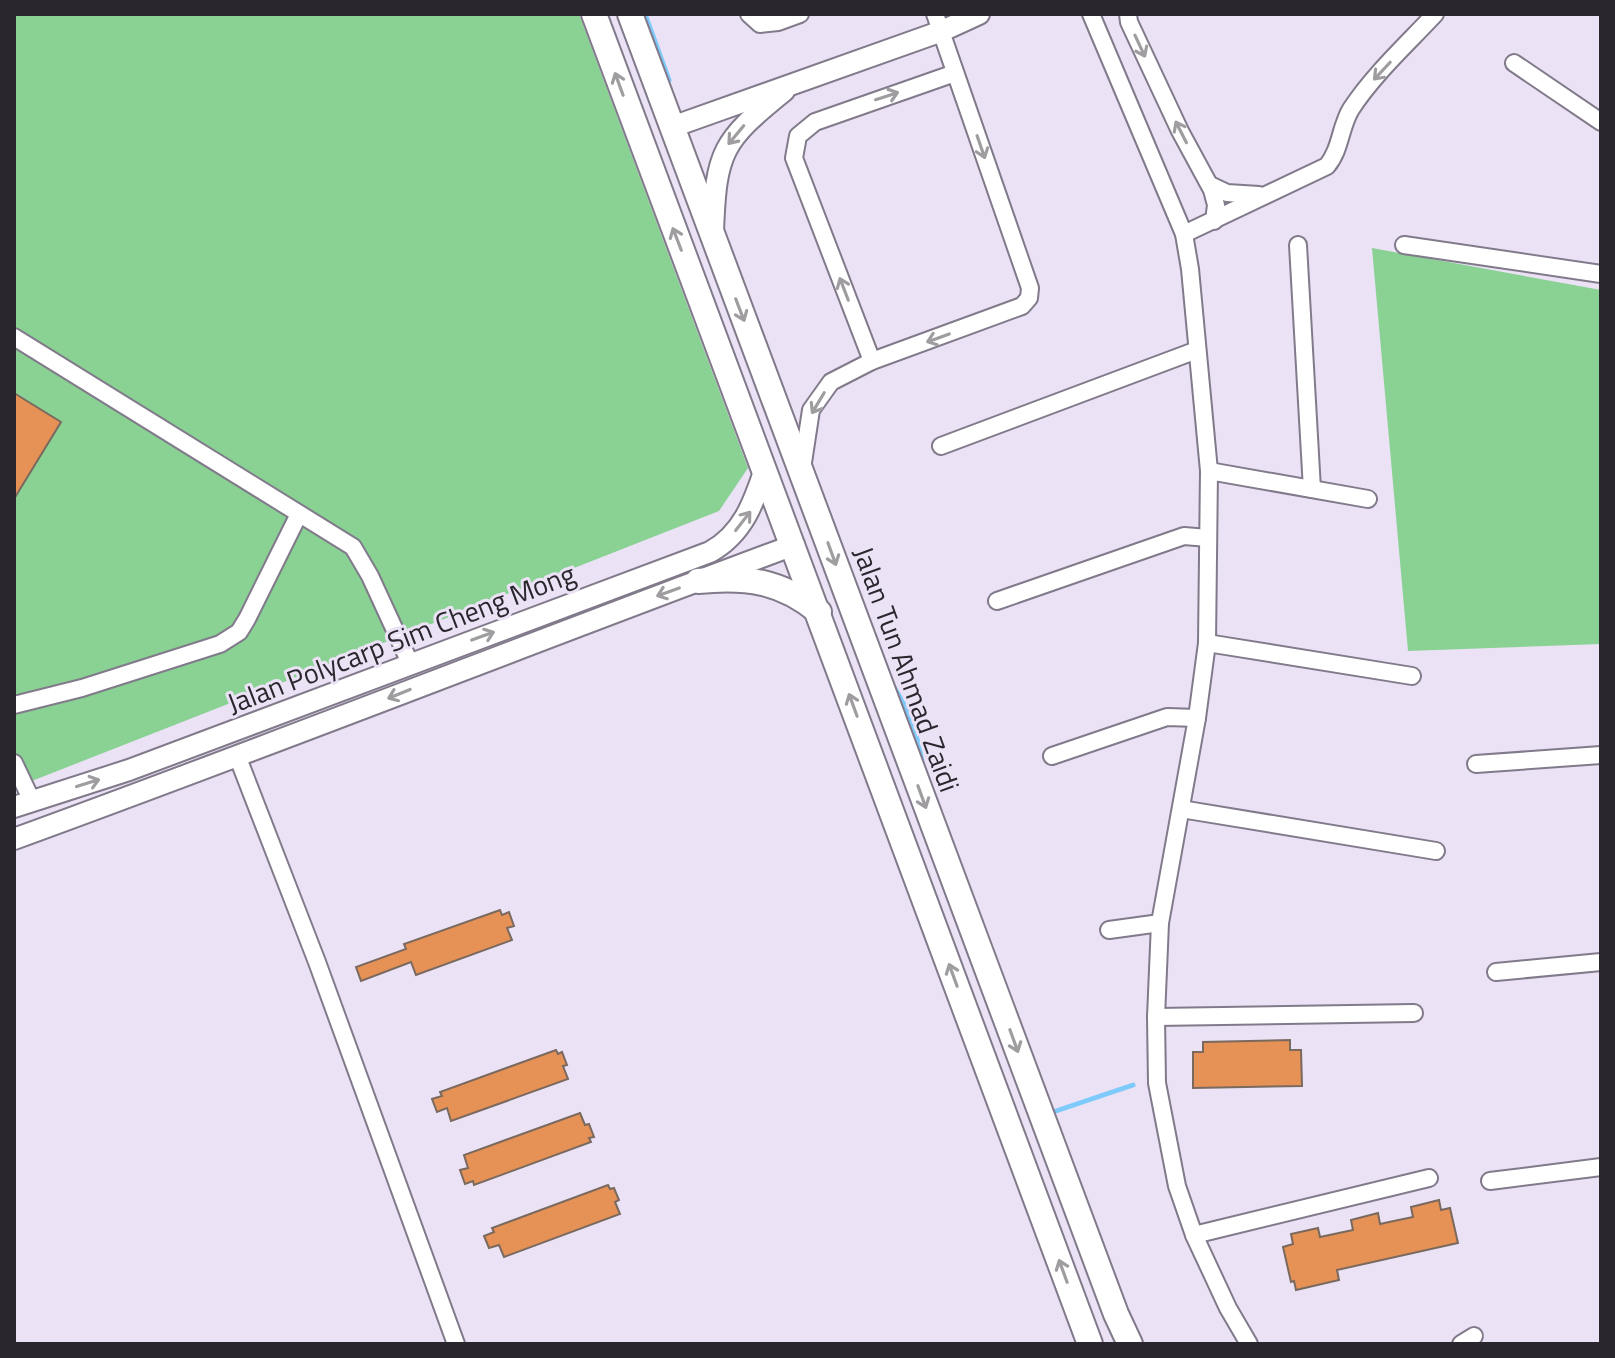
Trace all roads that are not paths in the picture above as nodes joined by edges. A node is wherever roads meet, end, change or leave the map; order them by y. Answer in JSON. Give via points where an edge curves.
{"nodes":[{"id":1,"x":594,"y":14,"type":"edge"},
{"id":2,"x":630,"y":14,"type":"edge"},
{"id":3,"x":749,"y":14,"type":"edge"},
{"id":4,"x":800,"y":14,"type":"edge"},
{"id":5,"x":979,"y":14,"type":"edge"},
{"id":6,"x":1091,"y":14,"type":"edge"},
{"id":7,"x":1128,"y":14,"type":"edge"},
{"id":8,"x":1435,"y":14,"type":"edge"},
{"id":9,"x":938,"y":22,"type":"edge"},
{"id":10,"x":1514,"y":63,"type":"dead end"},
{"id":11,"x":955,"y":73,"type":"junction"},
{"id":12,"x":793,"y":83,"type":"junction"},
{"id":13,"x":1601,"y":122,"type":"edge"},
{"id":14,"x":672,"y":127,"type":"junction"},
{"id":15,"x":1210,"y":185,"type":"junction"},
{"id":16,"x":1265,"y":195,"type":"junction"},
{"id":17,"x":1214,"y":221,"type":"junction"},
{"id":18,"x":1184,"y":234,"type":"junction"},
{"id":19,"x":712,"y":237,"type":"junction"},
{"id":20,"x":1298,"y":245,"type":"dead end"},
{"id":21,"x":1404,"y":245,"type":"dead end"},
{"id":22,"x":1601,"y":274,"type":"edge"},
{"id":23,"x":14,"y":337,"type":"edge"},
{"id":24,"x":1197,"y":350,"type":"junction"},
{"id":25,"x":872,"y":361,"type":"junction"},
{"id":26,"x":941,"y":446,"type":"dead end"},
{"id":27,"x":765,"y":469,"type":"junction"},
{"id":28,"x":801,"y":471,"type":"junction"},
{"id":29,"x":1209,"y":471,"type":"junction"},
{"id":30,"x":1312,"y":489,"type":"junction"},
{"id":31,"x":1368,"y":499,"type":"dead end"},
{"id":32,"x":299,"y":514,"type":"junction"},
{"id":33,"x":1208,"y":538,"type":"junction"},
{"id":34,"x":794,"y":545,"type":"junction"},
{"id":35,"x":698,"y":581,"type":"junction"},
{"id":36,"x":997,"y":601,"type":"dead end"},
{"id":37,"x":819,"y":612,"type":"junction"},
{"id":38,"x":1207,"y":643,"type":"junction"},
{"id":39,"x":512,"y":649,"type":"junction"},
{"id":40,"x":410,"y":663,"type":"junction"},
{"id":41,"x":1412,"y":676,"type":"dead end"},
{"id":42,"x":14,"y":705,"type":"edge"},
{"id":43,"x":291,"y":709,"type":"junction"},
{"id":44,"x":1197,"y":718,"type":"junction"},
{"id":45,"x":1601,"y":755,"type":"edge"},
{"id":46,"x":1052,"y":756,"type":"dead end"},
{"id":47,"x":238,"y":758,"type":"junction"},
{"id":48,"x":14,"y":763,"type":"edge"},
{"id":49,"x":1476,"y":764,"type":"dead end"},
{"id":50,"x":129,"y":770,"type":"junction"},
{"id":51,"x":23,"y":804,"type":"edge"},
{"id":52,"x":1181,"y":809,"type":"junction"},
{"id":53,"x":14,"y":839,"type":"edge"},
{"id":54,"x":1436,"y":851,"type":"dead end"},
{"id":55,"x":1160,"y":923,"type":"junction"},
{"id":56,"x":1109,"y":930,"type":"dead end"},
{"id":57,"x":1601,"y":962,"type":"edge"},
{"id":58,"x":1496,"y":972,"type":"dead end"},
{"id":59,"x":1414,"y":1013,"type":"dead end"},
{"id":60,"x":1156,"y":1017,"type":"junction"},
{"id":61,"x":1601,"y":1167,"type":"edge"},
{"id":62,"x":1429,"y":1178,"type":"dead end"},
{"id":63,"x":1490,"y":1181,"type":"dead end"},
{"id":64,"x":1194,"y":1235,"type":"junction"},
{"id":65,"x":456,"y":1344,"type":"edge"},
{"id":66,"x":1090,"y":1344,"type":"edge"},
{"id":67,"x":1130,"y":1344,"type":"edge"},
{"id":68,"x":1249,"y":1344,"type":"edge"}],
"edges":[{"from":27,"to":1,"type":"main road","one_way":true},
{"from":2,"to":14,"type":"main road","name":"Jalan Tun Ahmad Zaidi"},
{"from":3,"to":4,"type":"street","via":[[760,24]]},
{"from":5,"to":9,"type":"street"},
{"from":6,"to":18,"type":"street"},
{"from":7,"to":15,"type":"street"},
{"from":8,"to":16,"type":"street","one_way":true,"via":[[1362,93],[1327,166]]},
{"from":9,"to":11,"type":"street"},
{"from":9,"to":12,"type":"street"},
{"from":10,"to":13,"type":"street"},
{"from":11,"to":25,"type":"street","one_way":true,"via":[[1030,288],[1029,298],[1022,306]]},
{"from":25,"to":11,"type":"street","one_way":true,"via":[[794,158],[798,136],[815,122]]},
{"from":12,"to":14,"type":"street"},
{"from":12,"to":19,"type":"street","one_way":true,"via":[[727,144],[719,165]]},
{"from":14,"to":19,"type":"main road","name":"Jalan Tun Ahmad Zaidi"},
{"from":15,"to":16,"type":"street","via":[[1236,194]]},
{"from":15,"to":17,"type":"street"},
{"from":16,"to":17,"type":"street"},
{"from":17,"to":18,"type":"street"},
{"from":18,"to":24,"type":"street"},
{"from":19,"to":28,"type":"main road","name":"Jalan Tun Ahmad Zaidi","one_way":true},
{"from":20,"to":30,"type":"street"},
{"from":21,"to":22,"type":"street"},
{"from":23,"to":32,"type":"street"},
{"from":24,"to":26,"type":"street"},
{"from":24,"to":29,"type":"street"},
{"from":25,"to":28,"type":"street","one_way":true,"via":[[831,382],[811,410]]},
{"from":27,"to":34,"type":"main road"},
{"from":40,"to":27,"type":"street","name":"Jalan Polycarp Sim Cheng Mong","one_way":true,"via":[[720,546],[752,510]]},
{"from":28,"to":67,"type":"main road","name":"Jalan Tun Ahmad Zaidi","one_way":true},
{"from":29,"to":30,"type":"street"},
{"from":29,"to":33,"type":"street"},
{"from":30,"to":31,"type":"street"},
{"from":32,"to":40,"type":"street","via":[[353,547]]},
{"from":32,"to":42,"type":"street","via":[[239,632],[212,647]]},
{"from":33,"to":36,"type":"street","via":[[1184,536]]},
{"from":33,"to":38,"type":"street"},
{"from":34,"to":35,"type":"street","name":"Jalan Polycarp Sim Cheng Mong"},
{"from":34,"to":37,"type":"main road"},
{"from":35,"to":37,"type":"main road","via":[[734,577],[765,583]]},
{"from":35,"to":39,"type":"street","name":"Jalan Polycarp Sim Cheng Mong","one_way":true},
{"from":66,"to":37,"type":"main road","one_way":true},
{"from":38,"to":41,"type":"street"},
{"from":38,"to":44,"type":"street"},
{"from":39,"to":40,"type":"street","via":[[445,663]]},
{"from":39,"to":47,"type":"street","name":"Jalan Polycarp Sim Cheng Mong","one_way":true},
{"from":40,"to":43,"type":"street","name":"Jalan Polycarp Sim Cheng Mong"},
{"from":43,"to":47,"type":"street","via":[[253,731]]},
{"from":43,"to":50,"type":"street","name":"Jalan Polycarp Sim Cheng Mong"},
{"from":44,"to":46,"type":"street","via":[[1167,717]]},
{"from":44,"to":52,"type":"street"},
{"from":45,"to":49,"type":"street"},
{"from":47,"to":50,"type":"street","via":[[209,746]]},
{"from":47,"to":53,"type":"street","name":"Jalan Polycarp Sim Cheng Mong"},
{"from":47,"to":65,"type":"street"},
{"from":48,"to":51,"type":"street"},
{"from":51,"to":50,"type":"street","name":"Jalan Polycarp Sim Cheng Mong","one_way":true},
{"from":52,"to":54,"type":"street"},
{"from":52,"to":55,"type":"street"},
{"from":55,"to":56,"type":"street"},
{"from":55,"to":60,"type":"street"},
{"from":57,"to":58,"type":"street"},
{"from":59,"to":60,"type":"street"},
{"from":60,"to":64,"type":"street","via":[[1157,1083],[1166,1136]]},
{"from":61,"to":63,"type":"street"},
{"from":62,"to":64,"type":"street"},
{"from":64,"to":68,"type":"street"}]}
